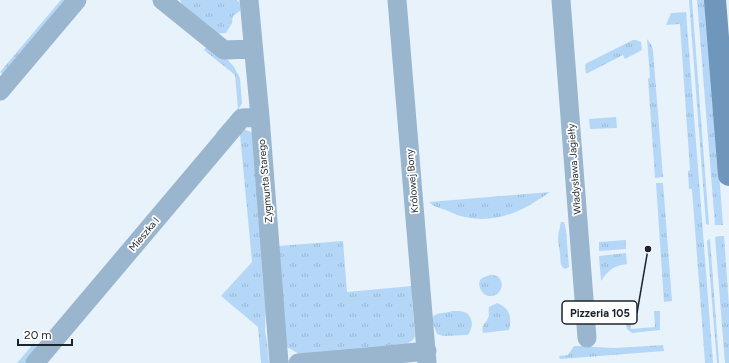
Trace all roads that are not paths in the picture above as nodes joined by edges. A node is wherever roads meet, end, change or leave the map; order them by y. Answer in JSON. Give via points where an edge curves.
{"nodes":[{"id":1,"x":77,"y":0,"type":"edge"},
{"id":2,"x":162,"y":0,"type":"edge"},
{"id":3,"x":249,"y":0,"type":"edge"},
{"id":4,"x":397,"y":0,"type":"edge"},
{"id":5,"x":561,"y":0,"type":"edge"},
{"id":6,"x":715,"y":0,"type":"edge"},
{"id":7,"x":253,"y":49,"type":"junction"},
{"id":8,"x":0,"y":91,"type":"edge"},
{"id":9,"x":260,"y":117,"type":"junction"},
{"id":10,"x":729,"y":175,"type":"edge"},
{"id":11,"x":587,"y":338,"type":"dead end"},
{"id":12,"x":427,"y":357,"type":"edge"},
{"id":13,"x":35,"y":363,"type":"edge"},
{"id":14,"x":280,"y":363,"type":"edge"},
{"id":15,"x":298,"y":363,"type":"edge"}],
"edges":[{"from":1,"to":8,"type":"street"},
{"from":2,"to":7,"type":"street","via":[[224,50]]},
{"from":3,"to":7,"type":"street","name":"Zygmunta Starego"},
{"from":4,"to":12,"type":"street","name":"Królowej Bony"},
{"from":5,"to":11,"type":"street","name":"Władysława Jagiełły"},
{"from":6,"to":10,"type":"main road"},
{"from":7,"to":9,"type":"street","name":"Zygmunta Starego"},
{"from":9,"to":13,"type":"street","name":"Mieszka I","via":[[242,118]]},
{"from":9,"to":14,"type":"street","name":"Zygmunta Starego"},
{"from":12,"to":15,"type":"street","via":[[368,357]]}]}
